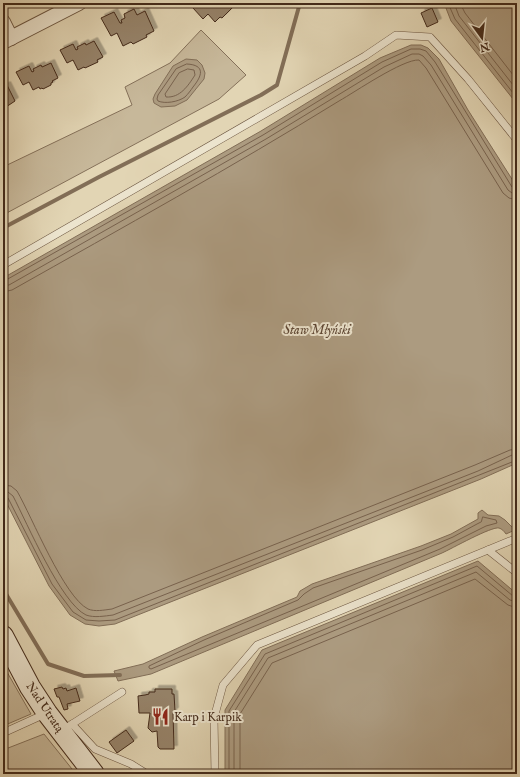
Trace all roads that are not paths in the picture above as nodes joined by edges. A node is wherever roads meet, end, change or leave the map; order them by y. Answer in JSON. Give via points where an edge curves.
{"nodes":[{"id":1,"x":79,"y":3,"type":"edge"},
{"id":2,"x":3,"y":22,"type":"edge"},
{"id":3,"x":7,"y":40,"type":"edge"},
{"id":4,"x":517,"y":140,"type":"edge"},
{"id":5,"x":3,"y":265,"type":"edge"},
{"id":6,"x":517,"y":538,"type":"edge"},
{"id":7,"x":488,"y":550,"type":"junction"},
{"id":8,"x":517,"y":573,"type":"edge"},
{"id":9,"x":3,"y":636,"type":"edge"},
{"id":10,"x":122,"y":692,"type":"dead end"},
{"id":11,"x":47,"y":714,"type":"junction"},
{"id":12,"x":66,"y":727,"type":"junction"},
{"id":13,"x":3,"y":733,"type":"edge"},
{"id":14,"x":94,"y":774,"type":"edge"},
{"id":15,"x":146,"y":774,"type":"edge"},
{"id":16,"x":215,"y":774,"type":"edge"}],
"edges":[{"from":1,"to":3,"type":"street"},
{"from":2,"to":3,"type":"street"},
{"from":4,"to":5,"type":"lane","via":[[430,37],[396,35],[365,56]]},
{"from":6,"to":7,"type":"lane"},
{"from":7,"to":8,"type":"lane"},
{"from":7,"to":16,"type":"lane","via":[[257,645],[223,685],[214,718]]},
{"from":9,"to":11,"type":"street","name":"Nad Utratą"},
{"from":10,"to":12,"type":"lane"},
{"from":11,"to":12,"type":"street","name":"Nad Utratą"},
{"from":11,"to":13,"type":"lane"},
{"from":12,"to":14,"type":"street","name":"Nad Utratą"},
{"from":12,"to":15,"type":"lane","via":[[96,749],[131,764]]}]}
